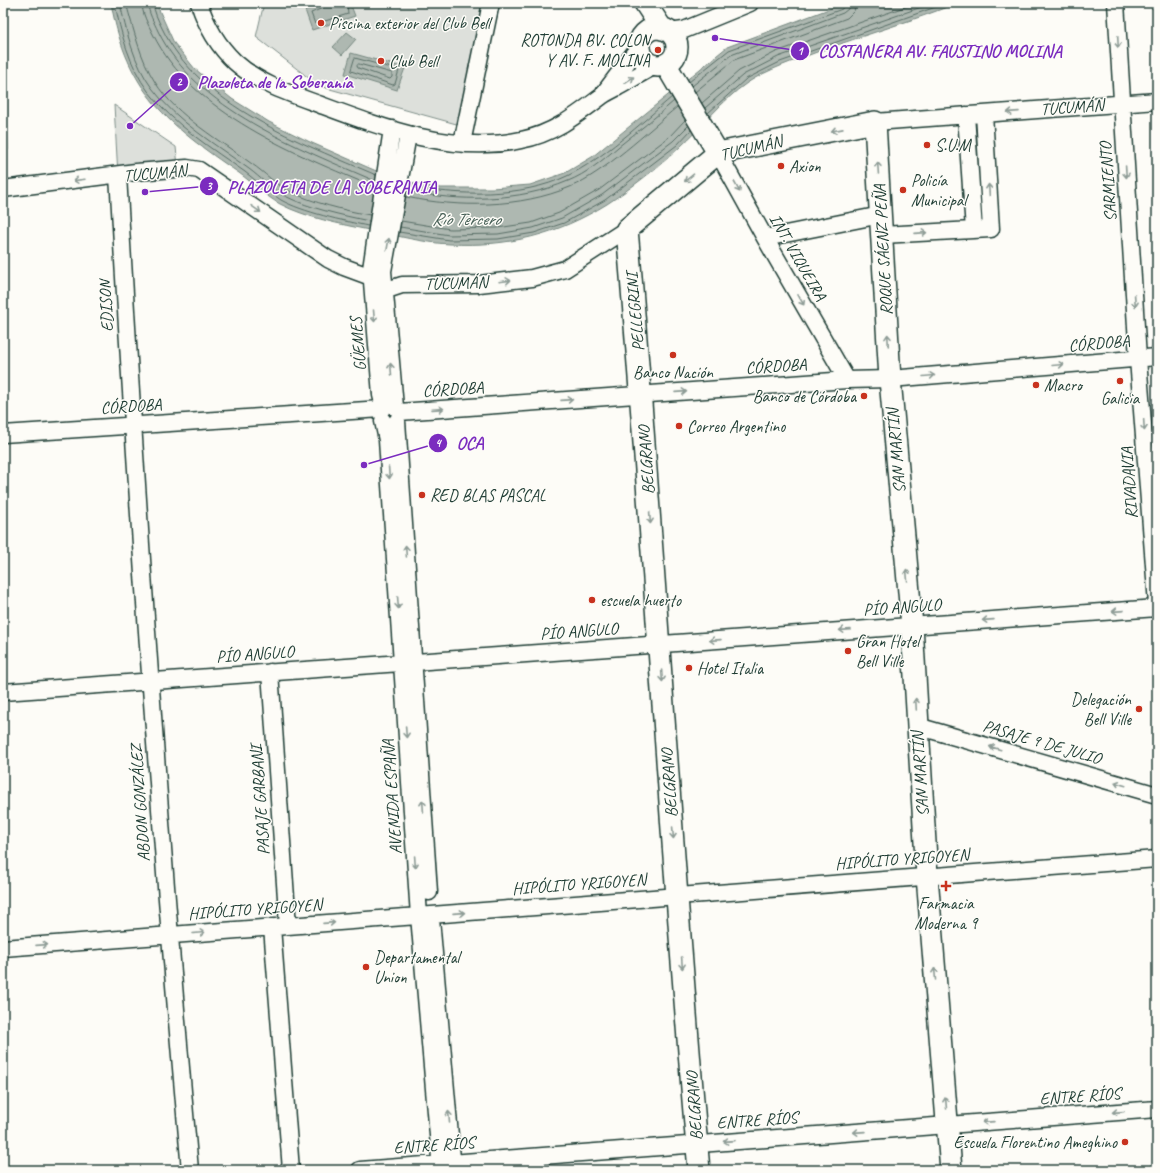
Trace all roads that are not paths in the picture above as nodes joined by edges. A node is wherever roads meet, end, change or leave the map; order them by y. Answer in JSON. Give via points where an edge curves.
{"nodes":[{"id":1,"x":199,"y":3,"type":"edge"},
{"id":2,"x":491,"y":3,"type":"edge"},
{"id":3,"x":644,"y":3,"type":"edge"},
{"id":4,"x":750,"y":3,"type":"edge"},
{"id":5,"x":1116,"y":3,"type":"edge"},
{"id":6,"x":658,"y":37,"type":"junction"},
{"id":7,"x":664,"y":69,"type":"junction"},
{"id":8,"x":604,"y":95,"type":"junction"},
{"id":9,"x":1157,"y":101,"type":"edge"},
{"id":10,"x":1122,"y":104,"type":"junction"},
{"id":11,"x":984,"y":114,"type":"junction"},
{"id":12,"x":966,"y":115,"type":"junction"},
{"id":13,"x":875,"y":122,"type":"junction"},
{"id":14,"x":392,"y":129,"type":"junction"},
{"id":15,"x":408,"y":134,"type":"junction"},
{"id":16,"x":462,"y":143,"type":"junction"},
{"id":17,"x":713,"y":144,"type":"junction"},
{"id":18,"x":118,"y":175,"type":"junction"},
{"id":19,"x":3,"y":189,"type":"edge"},
{"id":20,"x":882,"y":225,"type":"junction"},
{"id":21,"x":627,"y":229,"type":"junction"},
{"id":22,"x":974,"y":230,"type":"junction"},
{"id":23,"x":765,"y":238,"type":"junction"},
{"id":24,"x":379,"y":283,"type":"junction"},
{"id":25,"x":1157,"y":357,"type":"edge"},
{"id":26,"x":1138,"y":359,"type":"junction"},
{"id":27,"x":890,"y":379,"type":"junction"},
{"id":28,"x":847,"y":380,"type":"junction"},
{"id":29,"x":642,"y":395,"type":"junction"},
{"id":30,"x":389,"y":414,"type":"junction"},
{"id":31,"x":132,"y":429,"type":"junction"},
{"id":32,"x":3,"y":434,"type":"edge"},
{"id":33,"x":3,"y":443,"type":"edge"},
{"id":34,"x":1157,"y":604,"type":"edge"},
{"id":35,"x":1157,"y":608,"type":"edge"},
{"id":36,"x":912,"y":626,"type":"junction"},
{"id":37,"x":659,"y":644,"type":"junction"},
{"id":38,"x":407,"y":662,"type":"junction"},
{"id":39,"x":270,"y":672,"type":"junction"},
{"id":40,"x":151,"y":681,"type":"junction"},
{"id":41,"x":3,"y":692,"type":"edge"},
{"id":42,"x":917,"y":726,"type":"junction"},
{"id":43,"x":1157,"y":795,"type":"edge"},
{"id":44,"x":1157,"y":859,"type":"edge"},
{"id":45,"x":927,"y":876,"type":"junction"},
{"id":46,"x":677,"y":896,"type":"junction"},
{"id":47,"x":425,"y":915,"type":"junction"},
{"id":48,"x":288,"y":926,"type":"junction"},
{"id":49,"x":272,"y":927,"type":"junction"},
{"id":50,"x":169,"y":935,"type":"junction"},
{"id":51,"x":3,"y":948,"type":"edge"},
{"id":52,"x":1157,"y":1109,"type":"edge"},
{"id":53,"x":948,"y":1125,"type":"junction"},
{"id":54,"x":696,"y":1144,"type":"junction"},
{"id":55,"x":447,"y":1166,"type":"edge"},
{"id":56,"x":190,"y":1170,"type":"edge"},
{"id":57,"x":291,"y":1170,"type":"edge"},
{"id":58,"x":360,"y":1170,"type":"edge"},
{"id":59,"x":699,"y":1170,"type":"edge"},
{"id":60,"x":951,"y":1170,"type":"edge"}],
"edges":[{"from":1,"to":14,"type":"street","via":[[204,19],[219,43],[235,62],[254,76],[280,90]]},
{"from":2,"to":16,"type":"street"},
{"from":3,"to":6,"type":"main road"},
{"from":4,"to":6,"type":"street","via":[[701,24]]},
{"from":5,"to":10,"type":"street","name":"SARMIENTO","one_way":true},
{"from":6,"to":7,"type":"main road","via":[[676,53]]},
{"from":6,"to":7,"type":"main road","via":[[642,58],[648,64]]},
{"from":6,"to":8,"type":"street","via":[[608,86]]},
{"from":8,"to":7,"type":"street","one_way":true,"via":[[640,73]]},
{"from":7,"to":17,"type":"main road"},
{"from":8,"to":16,"type":"street","via":[[571,119],[545,133],[521,140],[491,144]]},
{"from":9,"to":10,"type":"street","name":"TUCUMÁN"},
{"from":10,"to":11,"type":"street","name":"TUCUMÁN","one_way":true},
{"from":10,"to":26,"type":"street","name":"SARMIENTO","one_way":true},
{"from":11,"to":12,"type":"street","name":"TUCUMÁN"},
{"from":22,"to":11,"type":"street","one_way":true,"via":[[991,229]]},
{"from":12,"to":13,"type":"street","name":"TUCUMÁN"},
{"from":12,"to":22,"type":"street"},
{"from":13,"to":17,"type":"main road","name":"TUCUMÁN","one_way":true},
{"from":20,"to":13,"type":"main road","name":"ROQUE SÁENZ PEÑA","one_way":true},
{"from":14,"to":15,"type":"street"},
{"from":14,"to":24,"type":"street"},
{"from":15,"to":16,"type":"street"},
{"from":24,"to":15,"type":"street","one_way":true},
{"from":17,"to":21,"type":"main road","name":"TUCUMÁN","one_way":true},
{"from":17,"to":23,"type":"street","name":"INT. VIQUEIRA","one_way":true},
{"from":18,"to":19,"type":"street","name":"TUCUMÁN","one_way":true},
{"from":18,"to":24,"type":"street","name":"TUCUMÁN","one_way":true,"via":[[187,168],[199,170],[328,259]]},
{"from":18,"to":31,"type":"street","name":"EDISON"},
{"from":20,"to":22,"type":"street","one_way":true},
{"from":20,"to":23,"type":"street"},
{"from":27,"to":20,"type":"main road","name":"ROQUE SÁENZ PEÑA","one_way":true},
{"from":24,"to":21,"type":"street","name":"TUCUMÁN","one_way":true,"via":[[479,284],[538,276],[565,269]]},
{"from":21,"to":29,"type":"main road","name":"PELLEGRINI"},
{"from":23,"to":28,"type":"street","name":"INT. VIQUEIRA","one_way":true},
{"from":24,"to":30,"type":"street","name":"GÜEMES","via":[[381,395]]},
{"from":25,"to":26,"type":"street","name":"CÓRDOBA"},
{"from":27,"to":26,"type":"street","name":"CÓRDOBA","one_way":true},
{"from":26,"to":34,"type":"street","name":"RIVADAVIA","one_way":true},
{"from":27,"to":28,"type":"street","name":"CÓRDOBA"},
{"from":36,"to":27,"type":"main road","name":"SAN MARTÍN","one_way":true},
{"from":29,"to":28,"type":"street","name":"CÓRDOBA","one_way":true},
{"from":30,"to":29,"type":"street","name":"CÓRDOBA","one_way":true},
{"from":29,"to":37,"type":"main road","name":"BELGRANO","one_way":true},
{"from":30,"to":31,"type":"street","name":"CÓRDOBA"},
{"from":30,"to":38,"type":"street","name":"AVENIDA ESPAÑA"},
{"from":31,"to":32,"type":"street","name":"CÓRDOBA"},
{"from":31,"to":33,"type":"street","name":"CÓRDOBA"},
{"from":31,"to":40,"type":"street","name":"ABDON GONZÁLEZ"},
{"from":35,"to":36,"type":"street","name":"PÍO ANGULO","one_way":true},
{"from":36,"to":37,"type":"street","name":"PÍO ANGULO","one_way":true},
{"from":42,"to":36,"type":"main road","name":"SAN MARTÍN","one_way":true},
{"from":37,"to":38,"type":"street","name":"PÍO ANGULO"},
{"from":37,"to":46,"type":"main road","name":"BELGRANO","one_way":true},
{"from":38,"to":39,"type":"street","name":"PÍO ANGULO"},
{"from":38,"to":47,"type":"street","name":"AVENIDA ESPAÑA"},
{"from":39,"to":40,"type":"street","name":"PÍO ANGULO"},
{"from":39,"to":48,"type":"street","name":"PASAJE GARBANI"},
{"from":40,"to":41,"type":"street","name":"PÍO ANGULO"},
{"from":40,"to":50,"type":"street","name":"ABDON GONZÁLEZ"},
{"from":43,"to":42,"type":"street","name":"PASAJE 9 DE JULIO","one_way":true},
{"from":42,"to":45,"type":"main road","name":"SAN MARTÍN"},
{"from":44,"to":45,"type":"street","name":"HIPÓLITO YRIGOYEN"},
{"from":45,"to":46,"type":"street","name":"HIPÓLITO YRIGOYEN"},
{"from":53,"to":45,"type":"main road","name":"SAN MARTÍN","one_way":true},
{"from":47,"to":46,"type":"street","name":"HIPÓLITO YRIGOYEN","one_way":true},
{"from":46,"to":54,"type":"main road","name":"BELGRANO","one_way":true},
{"from":48,"to":47,"type":"street","name":"HIPÓLITO YRIGOYEN","one_way":true},
{"from":47,"to":55,"type":"street","name":"AVENIDA ESPAÑA"},
{"from":48,"to":49,"type":"street","name":"HIPÓLITO YRIGOYEN"},
{"from":50,"to":49,"type":"street","name":"HIPÓLITO YRIGOYEN","one_way":true},
{"from":49,"to":57,"type":"street"},
{"from":51,"to":50,"type":"street","name":"HIPÓLITO YRIGOYEN","one_way":true},
{"from":50,"to":56,"type":"street","name":"ABDON GONZÁLEZ"},
{"from":52,"to":53,"type":"street","name":"ENTRE RÍOS","one_way":true},
{"from":53,"to":54,"type":"street","name":"ENTRE RÍOS","one_way":true},
{"from":53,"to":60,"type":"main road","name":"SAN MARTÍN"},
{"from":54,"to":55,"type":"street","name":"ENTRE RÍOS"},
{"from":54,"to":59,"type":"main road","name":"BELGRANO"},
{"from":55,"to":58,"type":"street","name":"ENTRE RÍOS"}]}
